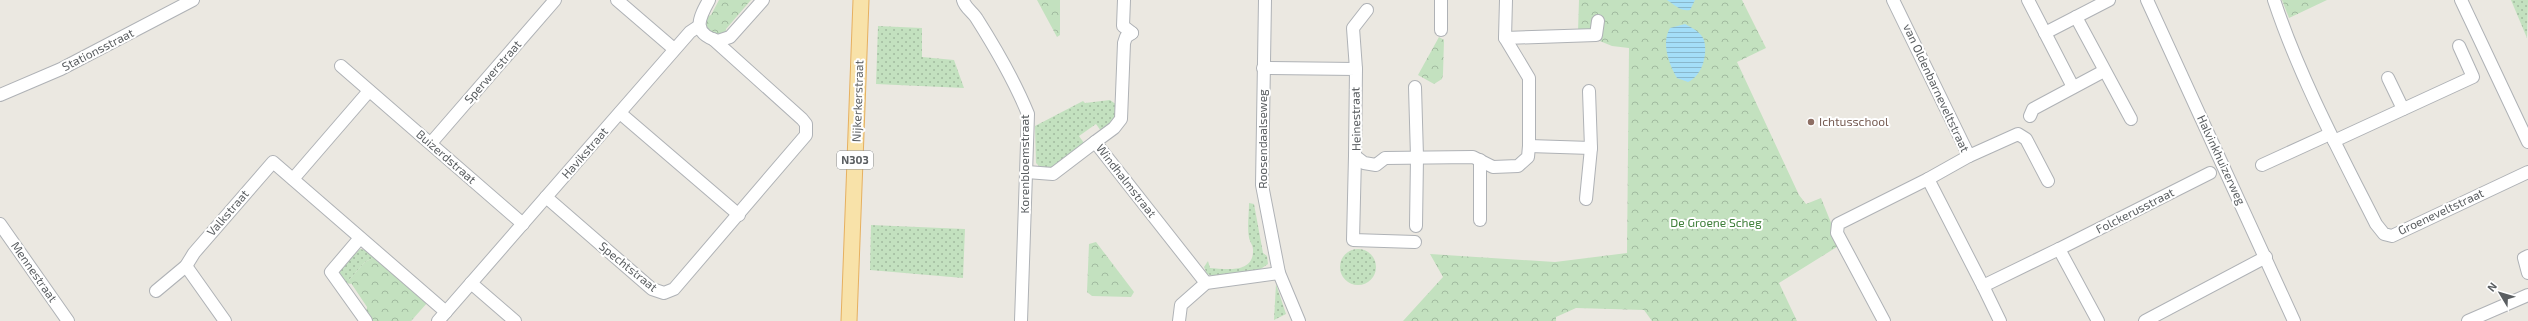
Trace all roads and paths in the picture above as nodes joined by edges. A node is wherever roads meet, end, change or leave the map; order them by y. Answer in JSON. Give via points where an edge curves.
{"nodes":[{"id":1,"x":193,"y":0,"type":"edge"},
{"id":2,"x":555,"y":0,"type":"edge"},
{"id":3,"x":617,"y":0,"type":"edge"},
{"id":4,"x":709,"y":0,"type":"edge"},
{"id":5,"x":763,"y":0,"type":"edge"},
{"id":6,"x":861,"y":0,"type":"edge"},
{"id":7,"x":963,"y":0,"type":"edge"},
{"id":8,"x":1124,"y":0,"type":"edge"},
{"id":9,"x":1265,"y":0,"type":"edge"},
{"id":10,"x":1441,"y":0,"type":"edge"},
{"id":11,"x":1506,"y":0,"type":"edge"},
{"id":12,"x":1893,"y":0,"type":"edge"},
{"id":13,"x":2028,"y":0,"type":"edge"},
{"id":14,"x":2109,"y":0,"type":"edge"},
{"id":15,"x":2147,"y":0,"type":"edge"},
{"id":16,"x":2274,"y":0,"type":"edge"},
{"id":17,"x":2461,"y":0,"type":"edge"},
{"id":18,"x":1367,"y":10,"type":"dead end"},
{"id":19,"x":2076,"y":17,"type":"junction"},
{"id":20,"x":1598,"y":21,"type":"dead end"},
{"id":21,"x":699,"y":26,"type":"junction"},
{"id":22,"x":1441,"y":30,"type":"dead end"},
{"id":23,"x":2045,"y":33,"type":"junction"},
{"id":24,"x":1505,"y":38,"type":"junction"},
{"id":25,"x":713,"y":39,"type":"junction"},
{"id":26,"x":2459,"y":46,"type":"dead end"},
{"id":27,"x":674,"y":49,"type":"junction"},
{"id":28,"x":341,"y":66,"type":"dead end"},
{"id":29,"x":1263,"y":68,"type":"junction"},
{"id":30,"x":2494,"y":68,"type":"junction"},
{"id":31,"x":1356,"y":69,"type":"junction"},
{"id":32,"x":2104,"y":71,"type":"junction"},
{"id":33,"x":2473,"y":77,"type":"junction"},
{"id":34,"x":2388,"y":78,"type":"dead end"},
{"id":35,"x":1415,"y":87,"type":"dead end"},
{"id":36,"x":2073,"y":87,"type":"junction"},
{"id":37,"x":369,"y":91,"type":"junction"},
{"id":38,"x":1589,"y":91,"type":"dead end"},
{"id":39,"x":0,"y":95,"type":"edge"},
{"id":40,"x":2403,"y":109,"type":"junction"},
{"id":41,"x":620,"y":113,"type":"junction"},
{"id":42,"x":2030,"y":116,"type":"dead end"},
{"id":43,"x":2131,"y":119,"type":"dead end"},
{"id":44,"x":2332,"y":137,"type":"junction"},
{"id":45,"x":1095,"y":142,"type":"junction"},
{"id":46,"x":2528,"y":142,"type":"edge"},
{"id":47,"x":431,"y":143,"type":"junction"},
{"id":48,"x":1529,"y":146,"type":"junction"},
{"id":49,"x":1591,"y":148,"type":"junction"},
{"id":50,"x":1355,"y":156,"type":"junction"},
{"id":51,"x":1969,"y":156,"type":"junction"},
{"id":52,"x":1417,"y":157,"type":"junction"},
{"id":53,"x":1480,"y":160,"type":"junction"},
{"id":54,"x":2262,"y":165,"type":"dead end"},
{"id":55,"x":1027,"y":172,"type":"junction"},
{"id":56,"x":2528,"y":172,"type":"edge"},
{"id":57,"x":2210,"y":173,"type":"dead end"},
{"id":58,"x":293,"y":179,"type":"junction"},
{"id":59,"x":1928,"y":179,"type":"junction"},
{"id":60,"x":2048,"y":181,"type":"dead end"},
{"id":61,"x":546,"y":197,"type":"junction"},
{"id":62,"x":1586,"y":199,"type":"dead end"},
{"id":63,"x":739,"y":215,"type":"junction"},
{"id":64,"x":1480,"y":220,"type":"dead end"},
{"id":65,"x":0,"y":224,"type":"edge"},
{"id":66,"x":523,"y":224,"type":"junction"},
{"id":67,"x":1416,"y":226,"type":"dead end"},
{"id":68,"x":360,"y":238,"type":"junction"},
{"id":69,"x":1415,"y":242,"type":"dead end"},
{"id":70,"x":2059,"y":250,"type":"junction"},
{"id":71,"x":2528,"y":256,"type":"edge"},
{"id":72,"x":2266,"y":257,"type":"junction"},
{"id":73,"x":186,"y":266,"type":"junction"},
{"id":74,"x":1279,"y":273,"type":"junction"},
{"id":75,"x":2528,"y":273,"type":"edge"},
{"id":76,"x":471,"y":283,"type":"junction"},
{"id":77,"x":1206,"y":283,"type":"junction"},
{"id":78,"x":1983,"y":286,"type":"junction"},
{"id":79,"x":156,"y":291,"type":"dead end"},
{"id":80,"x":2528,"y":295,"type":"edge"},
{"id":81,"x":442,"y":317,"type":"edge"},
{"id":82,"x":68,"y":321,"type":"edge"},
{"id":83,"x":225,"y":321,"type":"edge"},
{"id":84,"x":366,"y":321,"type":"edge"},
{"id":85,"x":515,"y":321,"type":"edge"},
{"id":86,"x":849,"y":321,"type":"edge"},
{"id":87,"x":1021,"y":321,"type":"edge"},
{"id":88,"x":1179,"y":321,"type":"edge"},
{"id":89,"x":1299,"y":321,"type":"edge"},
{"id":90,"x":1884,"y":321,"type":"edge"},
{"id":91,"x":2000,"y":321,"type":"edge"},
{"id":92,"x":2098,"y":321,"type":"edge"},
{"id":93,"x":2145,"y":321,"type":"edge"},
{"id":94,"x":2294,"y":321,"type":"edge"},
{"id":95,"x":2468,"y":321,"type":"edge"}],
"edges":[{"from":1,"to":39,"type":"street","name":"Stationsstraat","via":[[61,69]]},
{"from":2,"to":47,"type":"street","name":"Sperwerstraat"},
{"from":3,"to":27,"type":"street"},
{"from":4,"to":21,"type":"street","via":[[699,18]]},
{"from":5,"to":25,"type":"street","via":[[730,37],[723,41]]},
{"from":6,"to":86,"type":"main road","name":"Nijkerkerstraat","number":"N303"},
{"from":7,"to":55,"type":"street","name":"Korenbloemstraat","via":[[980,23],[1028,114]]},
{"from":8,"to":45,"type":"street","via":[[1124,26],[1132,33],[1126,37],[1124,43],[1122,114],[1114,128]]},
{"from":9,"to":29,"type":"street","name":"Roosendaalseweg"},
{"from":10,"to":22,"type":"street"},
{"from":11,"to":24,"type":"street"},
{"from":12,"to":51,"type":"street","name":"van Oldenbarneveltstraat"},
{"from":13,"to":23,"type":"street"},
{"from":14,"to":19,"type":"street"},
{"from":15,"to":72,"type":"street","name":"Halvinkhuizerweg"},
{"from":16,"to":44,"type":"street","name":"Groeneveltstraat","via":[[2299,68]]},
{"from":17,"to":30,"type":"street"},
{"from":18,"to":31,"type":"street","name":"Heinestraat","via":[[1353,28]]},
{"from":19,"to":23,"type":"street"},
{"from":19,"to":32,"type":"street"},
{"from":20,"to":24,"type":"street","via":[[1596,35]]},
{"from":21,"to":25,"type":"street"},
{"from":21,"to":27,"type":"street","name":"Havikstraat"},
{"from":23,"to":36,"type":"street"},
{"from":24,"to":48,"type":"street","name":"Heinestraat","via":[[1529,78]]},
{"from":25,"to":63,"type":"street","name":"Spechtstraat","via":[[802,119],[807,130],[804,140]]},
{"from":26,"to":33,"type":"street"},
{"from":27,"to":41,"type":"street","name":"Havikstraat"},
{"from":28,"to":37,"type":"street","name":"Buizerdstraat"},
{"from":29,"to":31,"type":"street"},
{"from":29,"to":74,"type":"street","name":"Roosendaalseweg","via":[[1262,185]]},
{"from":30,"to":33,"type":"street"},
{"from":30,"to":46,"type":"street"},
{"from":31,"to":50,"type":"street","name":"Heinestraat"},
{"from":32,"to":36,"type":"street"},
{"from":32,"to":43,"type":"street"},
{"from":33,"to":40,"type":"street"},
{"from":34,"to":40,"type":"street"},
{"from":35,"to":52,"type":"street"},
{"from":36,"to":42,"type":"street","via":[[2034,109]]},
{"from":37,"to":47,"type":"street","name":"Buizerdstraat"},
{"from":37,"to":58,"type":"street"},
{"from":38,"to":49,"type":"street"},
{"from":40,"to":44,"type":"street"},
{"from":41,"to":61,"type":"street","name":"Havikstraat"},
{"from":41,"to":63,"type":"street"},
{"from":44,"to":54,"type":"street"},
{"from":44,"to":56,"type":"street","name":"Groeneveltstraat","via":[[2376,224],[2384,234],[2392,236]]},
{"from":45,"to":55,"type":"street","name":"Windhalmstraat","via":[[1053,174]]},
{"from":45,"to":77,"type":"street","name":"Windhalmstraat"},
{"from":47,"to":66,"type":"street","name":"Buizerdstraat"},
{"from":48,"to":49,"type":"street"},
{"from":48,"to":53,"type":"street","name":"Heinestraat","via":[[1528,157],[1518,166],[1492,167]]},
{"from":49,"to":62,"type":"street"},
{"from":50,"to":52,"type":"street","name":"Heinestraat","via":[[1364,163],[1376,165],[1385,158]]},
{"from":50,"to":69,"type":"street","via":[[1353,240]]},
{"from":51,"to":59,"type":"street","name":"van Oldenbarneveltstraat"},
{"from":51,"to":60,"type":"street","via":[[2023,132]]},
{"from":52,"to":53,"type":"street","name":"Heinestraat","via":[[1473,157]]},
{"from":52,"to":67,"type":"street"},
{"from":53,"to":64,"type":"street"},
{"from":55,"to":87,"type":"street","name":"Korenbloemstraat"},
{"from":57,"to":70,"type":"street","name":"Folckerusstraat"},
{"from":58,"to":68,"type":"street"},
{"from":58,"to":73,"type":"street","name":"Valkstraat","via":[[273,162],[194,253]]},
{"from":59,"to":78,"type":"street"},
{"from":59,"to":90,"type":"street","name":"van Oldenbarneveltstraat","via":[[1838,224],[1837,232]]},
{"from":61,"to":63,"type":"street","name":"Spechtstraat","via":[[652,289],[661,293],[674,289]]},
{"from":61,"to":66,"type":"street","name":"Havikstraat"},
{"from":65,"to":82,"type":"street","name":"Mennestraat"},
{"from":66,"to":76,"type":"street","name":"Havikstraat"},
{"from":68,"to":81,"type":"street"},
{"from":68,"to":84,"type":"street","via":[[332,272]]},
{"from":70,"to":78,"type":"street"},
{"from":70,"to":92,"type":"street"},
{"from":71,"to":75,"type":"street","via":[[2524,258]]},
{"from":72,"to":93,"type":"street"},
{"from":72,"to":94,"type":"street","name":"Halvinkhuizerweg"},
{"from":73,"to":79,"type":"street","name":"Valkstraat"},
{"from":73,"to":83,"type":"street"},
{"from":74,"to":77,"type":"street"},
{"from":74,"to":89,"type":"street","name":"Roosendaalseweg"},
{"from":76,"to":81,"type":"street","name":"Havikstraat"},
{"from":76,"to":85,"type":"street"},
{"from":77,"to":88,"type":"street","via":[[1181,305]]},
{"from":78,"to":91,"type":"street"},
{"from":80,"to":95,"type":"street"}]}
